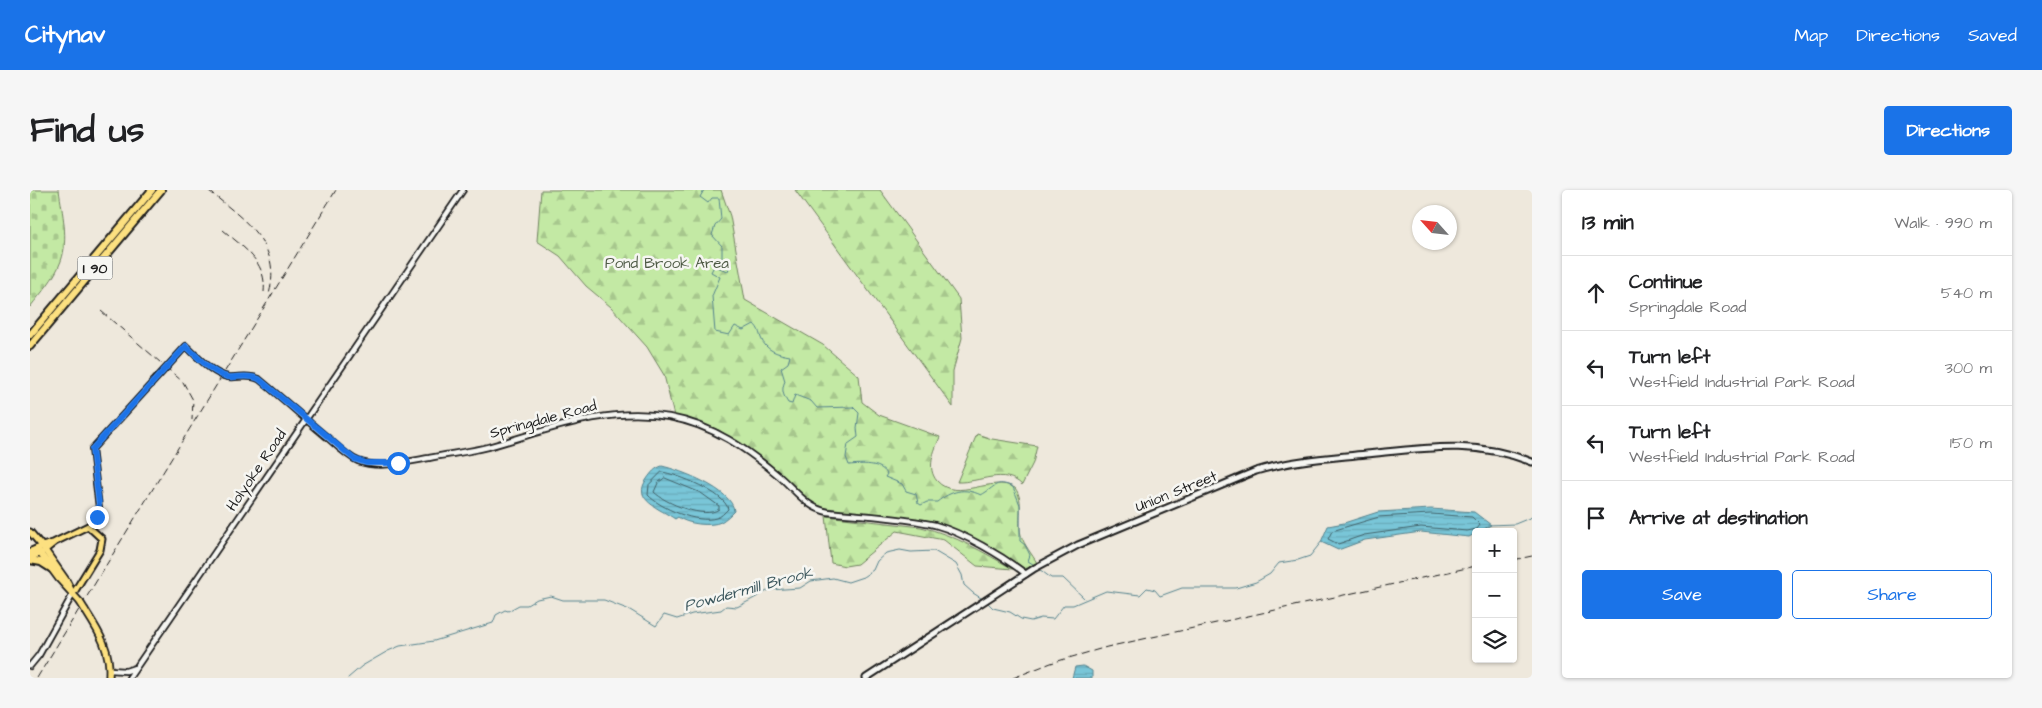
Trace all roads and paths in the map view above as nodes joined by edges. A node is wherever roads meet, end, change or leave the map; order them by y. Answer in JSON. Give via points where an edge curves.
{"nodes":[{"id":1,"x":152,"y":190,"type":"edge"},
{"id":2,"x":161,"y":190,"type":"edge"},
{"id":3,"x":463,"y":190,"type":"edge"},
{"id":4,"x":30,"y":336,"type":"edge"},
{"id":5,"x":30,"y":346,"type":"edge"},
{"id":6,"x":306,"y":420,"type":"junction"},
{"id":7,"x":1532,"y":462,"type":"edge"},
{"id":8,"x":88,"y":526,"type":"junction"},
{"id":9,"x":31,"y":534,"type":"edge"},
{"id":10,"x":41,"y":549,"type":"junction"},
{"id":11,"x":30,"y":552,"type":"edge"},
{"id":12,"x":30,"y":558,"type":"edge"},
{"id":13,"x":52,"y":569,"type":"junction"},
{"id":14,"x":1026,"y":574,"type":"junction"},
{"id":15,"x":73,"y":594,"type":"junction"},
{"id":16,"x":30,"y":666,"type":"edge"},
{"id":17,"x":138,"y":666,"type":"junction"},
{"id":18,"x":110,"y":670,"type":"junction"},
{"id":19,"x":109,"y":678,"type":"edge"},
{"id":20,"x":129,"y":678,"type":"edge"},
{"id":21,"x":866,"y":678,"type":"edge"}],
"edges":[{"from":1,"to":4,"type":"highway","number":"I 90"},
{"from":2,"to":5,"type":"highway","number":"I 90"},
{"from":3,"to":6,"type":"street","name":"Holyoke Road"},
{"from":6,"to":8,"type":"street","name":"Springdale Road","via":[[259,379],[223,375],[186,346],[92,449],[99,508]]},
{"from":6,"to":14,"type":"street","name":"Springdale Road","via":[[354,459],[385,464],[485,447],[610,414],[669,417],[719,433],[771,470],[816,508],[942,528],[975,543]]},
{"from":6,"to":17,"type":"street","name":"Holyoke Road"},
{"from":7,"to":14,"type":"main road","name":"Union Street","via":[[1503,452],[1456,446],[1272,466],[1113,530]]},
{"from":8,"to":10,"type":"main road"},
{"from":8,"to":15,"type":"main road","via":[[99,534],[102,543]]},
{"from":9,"to":10,"type":"main road"},
{"from":10,"to":11,"type":"highway"},
{"from":10,"to":12,"type":"highway"},
{"from":10,"to":13,"type":"highway"},
{"from":10,"to":15,"type":"highway"},
{"from":12,"to":13,"type":"highway"},
{"from":13,"to":15,"type":"highway"},
{"from":14,"to":21,"type":"main road","name":"Union Street"},
{"from":15,"to":16,"type":"street"},
{"from":15,"to":18,"type":"highway","bridge":true,"via":[[102,635]]},
{"from":17,"to":18,"type":"street","via":[[126,671]]},
{"from":17,"to":20,"type":"street","name":"Holyoke Road"},
{"from":18,"to":19,"type":"highway"}]}
